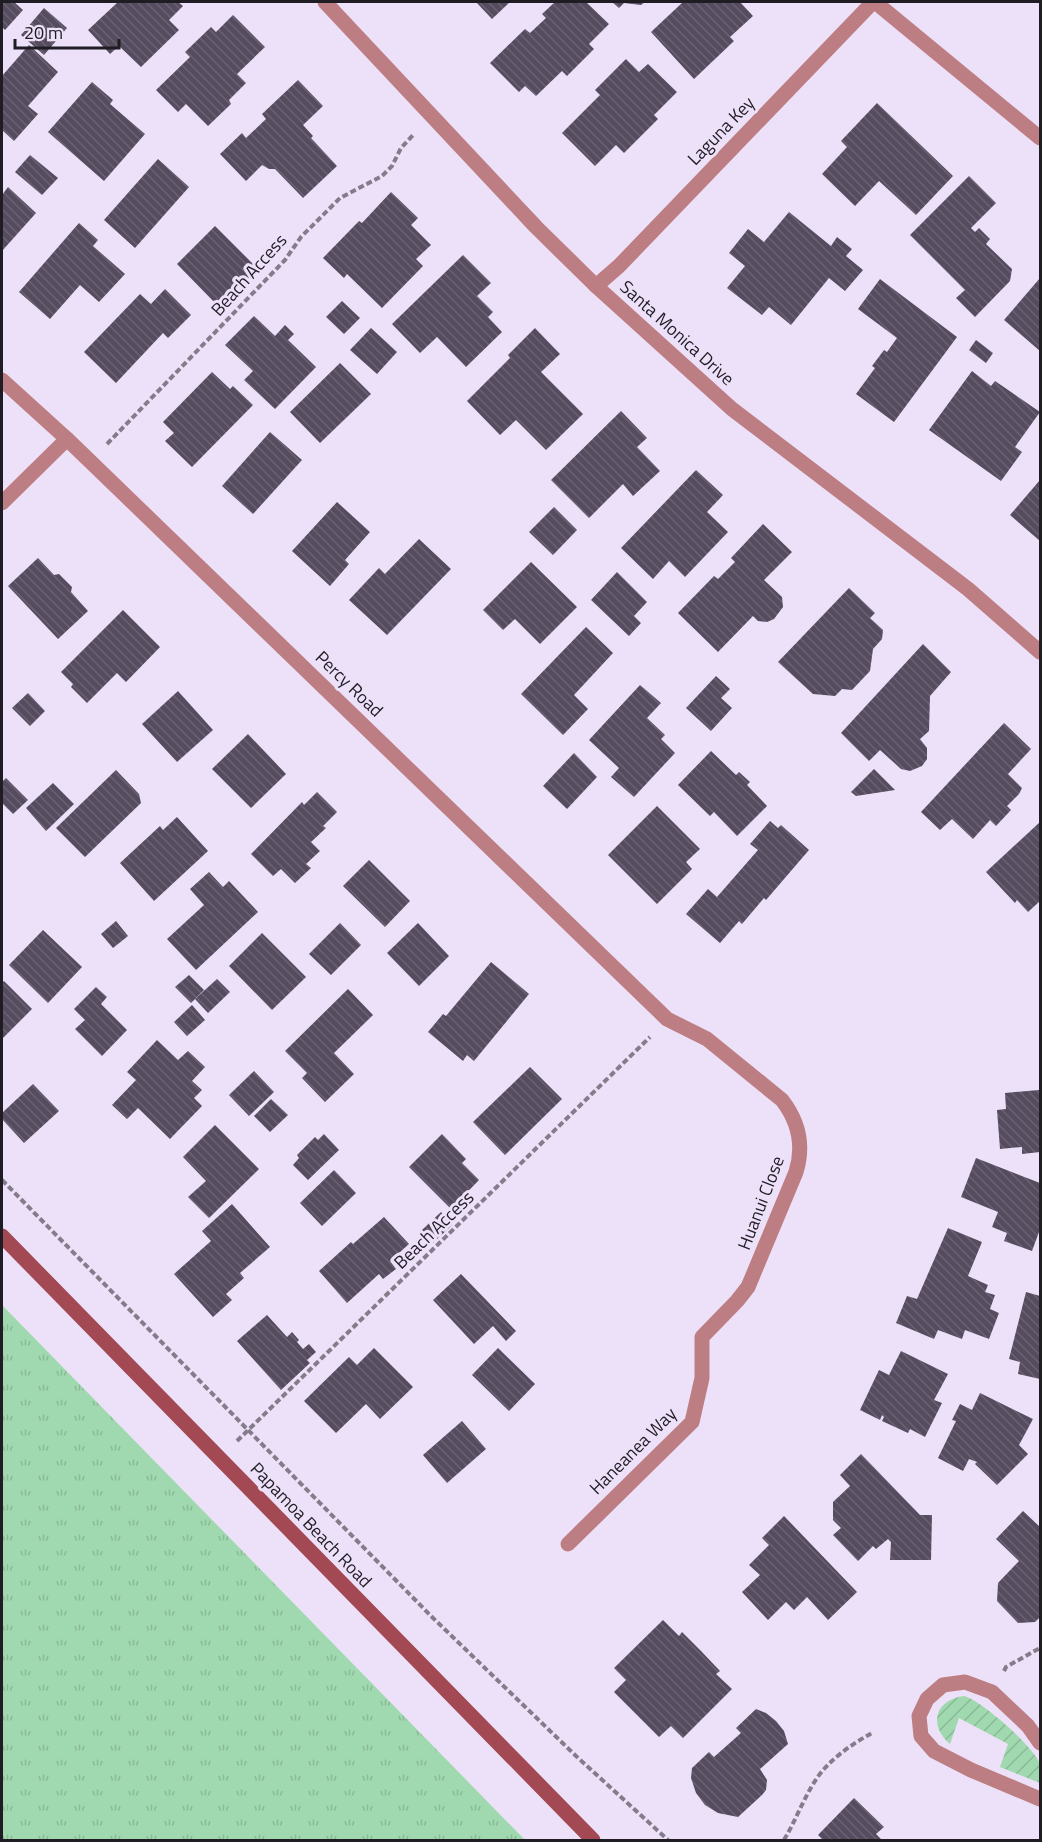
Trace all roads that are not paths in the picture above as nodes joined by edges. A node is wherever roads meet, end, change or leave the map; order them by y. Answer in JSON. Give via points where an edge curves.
{"nodes":[{"id":1,"x":325,"y":2,"type":"edge"},
{"id":2,"x":874,"y":2,"type":"edge"},
{"id":3,"x":1041,"y":138,"type":"edge"},
{"id":4,"x":596,"y":286,"type":"junction"},
{"id":5,"x":2,"y":380,"type":"edge"},
{"id":6,"x":67,"y":439,"type":"junction"},
{"id":7,"x":2,"y":503,"type":"edge"},
{"id":8,"x":1041,"y":652,"type":"edge"},
{"id":9,"x":667,"y":1019,"type":"joint"},
{"id":10,"x":2,"y":1236,"type":"edge"},
{"id":11,"x":702,"y":1337,"type":"joint"},
{"id":12,"x":568,"y":1544,"type":"dead end"},
{"id":13,"x":1041,"y":1743,"type":"edge"},
{"id":14,"x":1041,"y":1799,"type":"edge"},
{"id":15,"x":593,"y":1840,"type":"edge"}],
"edges":[{"from":1,"to":4,"type":"street","name":"Santa Monica Drive"},
{"from":2,"to":3,"type":"street","name":"Laguna Key"},
{"from":2,"to":4,"type":"street","name":"Laguna Key"},
{"from":4,"to":8,"type":"street","name":"Santa Monica Drive","via":[[732,409],[968,590]]},
{"from":5,"to":6,"type":"street","name":"Percy Road"},
{"from":6,"to":7,"type":"street"},
{"from":6,"to":9,"type":"street","name":"Percy Road"},
{"from":9,"to":11,"type":"street","name":"Huanui Close","via":[[707,1039],[782,1100],[799,1136],[796,1172],[757,1269],[737,1301]]},
{"from":10,"to":15,"type":"main road","name":"Papamoa Beach Road"},
{"from":11,"to":12,"type":"street","name":"Haneanea Way","via":[[702,1378],[692,1422]]},
{"from":13,"to":14,"type":"street","via":[[992,1692],[965,1682],[943,1685],[927,1699],[920,1716],[921,1736],[934,1751]]}]}
